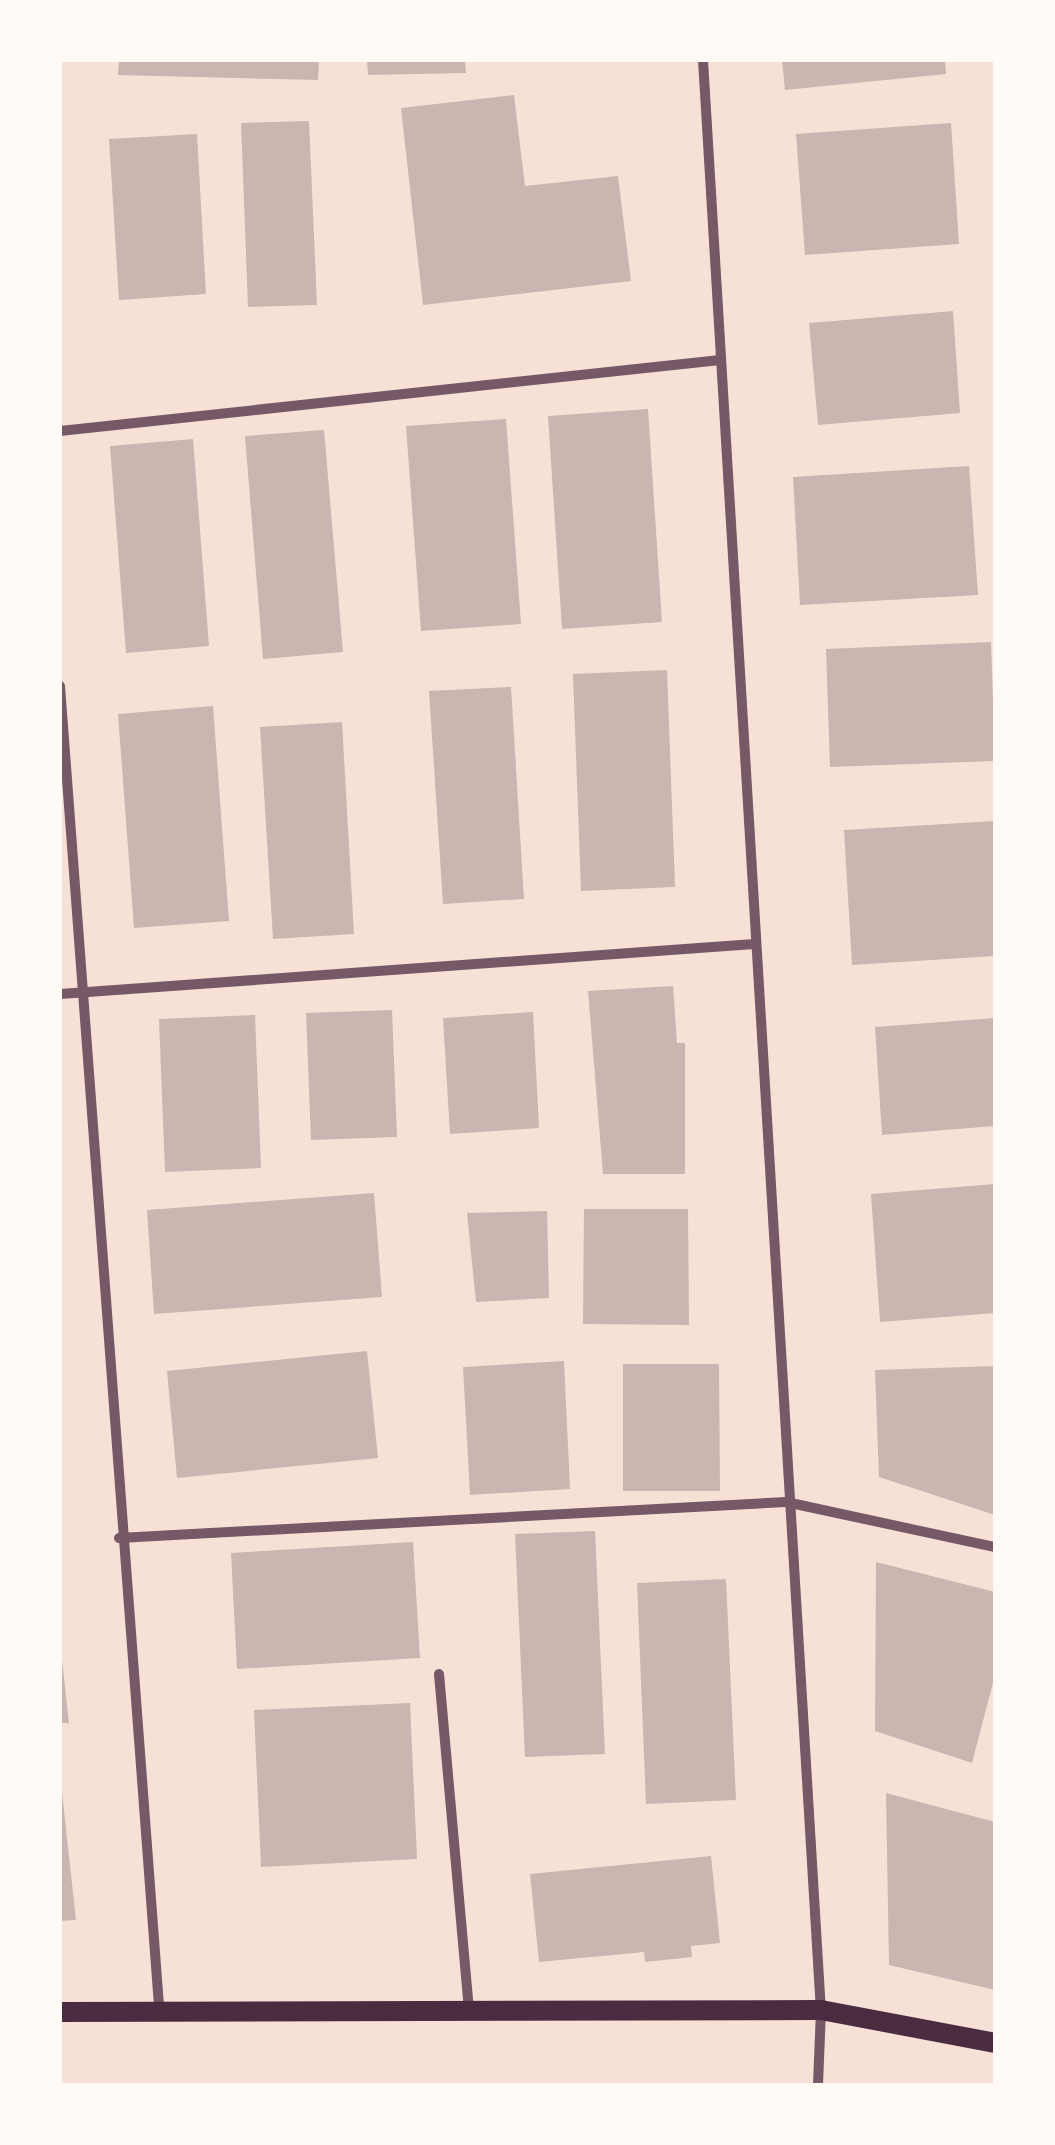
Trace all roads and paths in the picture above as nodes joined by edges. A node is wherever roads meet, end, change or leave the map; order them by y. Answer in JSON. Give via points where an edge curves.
{"nodes":[{"id":1,"x":703,"y":60,"type":"edge"},
{"id":2,"x":720,"y":360,"type":"junction"},
{"id":3,"x":60,"y":431,"type":"edge"},
{"id":4,"x":60,"y":686,"type":"edge"},
{"id":5,"x":754,"y":944,"type":"junction"},
{"id":6,"x":80,"y":991,"type":"junction"},
{"id":7,"x":60,"y":994,"type":"edge"},
{"id":8,"x":786,"y":1502,"type":"junction"},
{"id":9,"x":119,"y":1538,"type":"junction"},
{"id":10,"x":995,"y":1547,"type":"edge"},
{"id":11,"x":439,"y":1674,"type":"dead end"},
{"id":12,"x":159,"y":2007,"type":"junction"},
{"id":13,"x":821,"y":2010,"type":"junction"},
{"id":14,"x":469,"y":2011,"type":"junction"},
{"id":15,"x":60,"y":2012,"type":"edge"},
{"id":16,"x":995,"y":2043,"type":"edge"},
{"id":17,"x":818,"y":2085,"type":"edge"}],
"edges":[{"from":1,"to":2,"type":"street"},
{"from":2,"to":3,"type":"street"},
{"from":2,"to":5,"type":"street"},
{"from":4,"to":6,"type":"street"},
{"from":5,"to":6,"type":"street"},
{"from":5,"to":8,"type":"street"},
{"from":6,"to":7,"type":"street"},
{"from":6,"to":9,"type":"street"},
{"from":8,"to":9,"type":"street"},
{"from":8,"to":10,"type":"street"},
{"from":8,"to":13,"type":"street"},
{"from":9,"to":12,"type":"street"},
{"from":11,"to":14,"type":"street"},
{"from":12,"to":14,"type":"main road"},
{"from":12,"to":15,"type":"main road"},
{"from":13,"to":14,"type":"main road"},
{"from":13,"to":16,"type":"main road"},
{"from":13,"to":17,"type":"street"}]}
